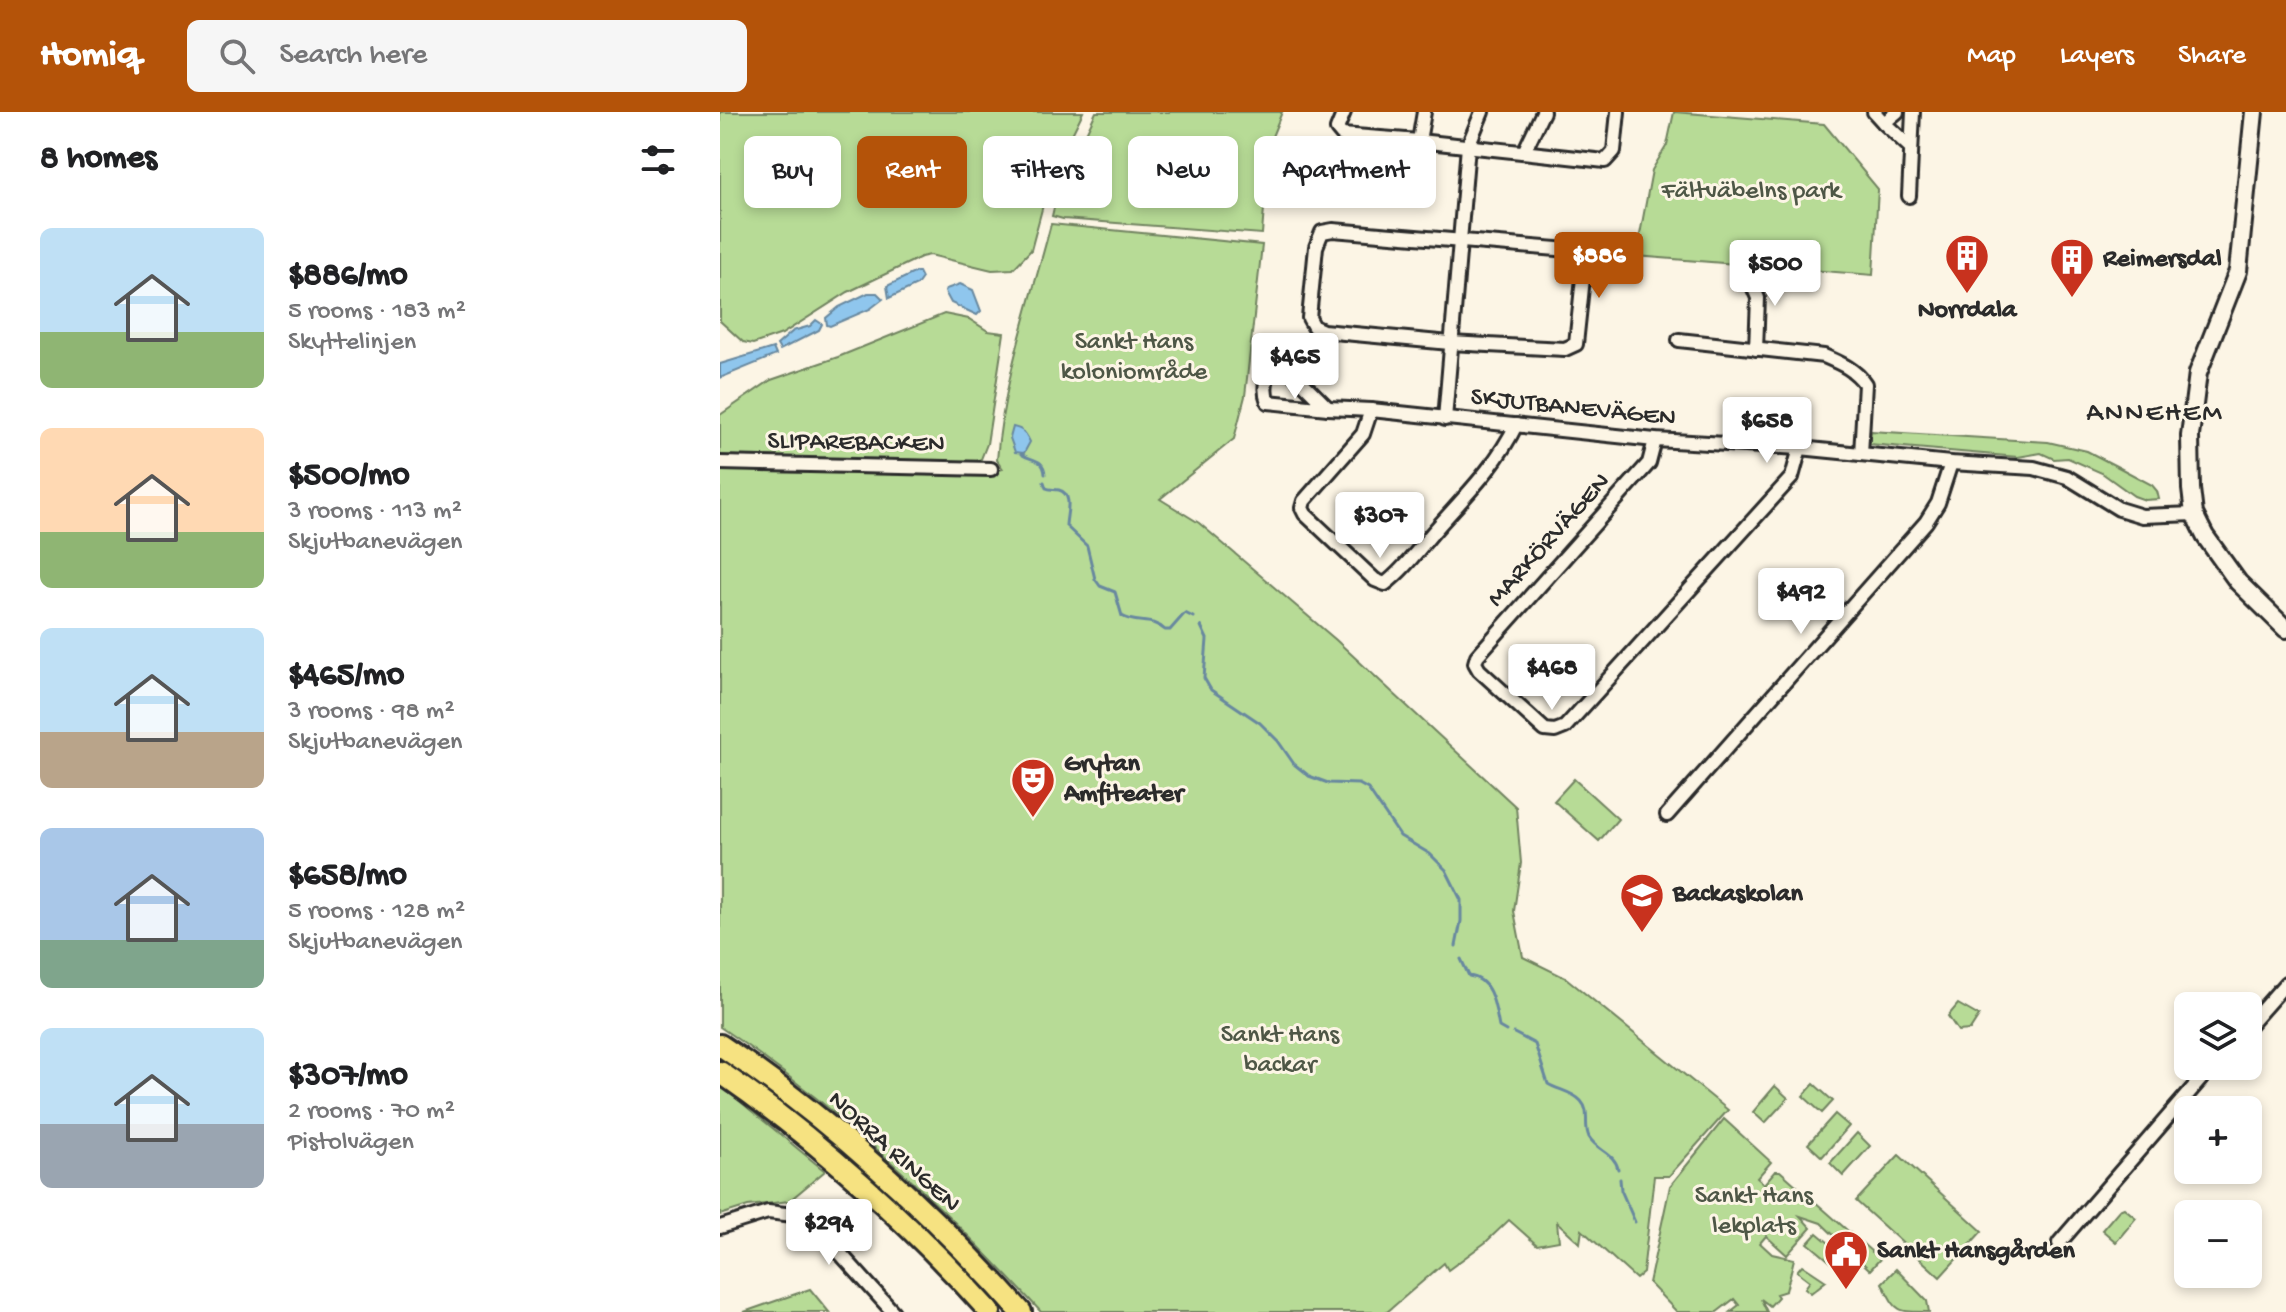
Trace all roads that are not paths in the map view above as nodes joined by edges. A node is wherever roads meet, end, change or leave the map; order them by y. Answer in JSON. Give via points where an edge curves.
{"nodes":[{"id":1,"x":1344,"y":112,"type":"edge"},
{"id":2,"x":1424,"y":112,"type":"edge"},
{"id":3,"x":1482,"y":112,"type":"edge"},
{"id":4,"x":1543,"y":112,"type":"edge"},
{"id":5,"x":1618,"y":112,"type":"edge"},
{"id":6,"x":1874,"y":112,"type":"edge"},
{"id":7,"x":1897,"y":112,"type":"edge"},
{"id":8,"x":1913,"y":112,"type":"edge"},
{"id":9,"x":2254,"y":112,"type":"edge"},
{"id":10,"x":1884,"y":123,"type":"junction"},
{"id":11,"x":1355,"y":136,"type":"edge"},
{"id":12,"x":1420,"y":136,"type":"edge"},
{"id":13,"x":1436,"y":143,"type":"edge"},
{"id":14,"x":1468,"y":146,"type":"junction"},
{"id":15,"x":1911,"y":148,"type":"junction"},
{"id":16,"x":1524,"y":152,"type":"junction"},
{"id":17,"x":1909,"y":196,"type":"dead end"},
{"id":18,"x":1459,"y":241,"type":"junction"},
{"id":19,"x":1749,"y":277,"type":"dead end"},
{"id":20,"x":1679,"y":340,"type":"dead end"},
{"id":21,"x":1450,"y":343,"type":"junction"},
{"id":22,"x":1756,"y":349,"type":"junction"},
{"id":23,"x":1328,"y":408,"type":"junction"},
{"id":24,"x":1371,"y":410,"type":"junction"},
{"id":25,"x":1445,"y":419,"type":"junction"},
{"id":26,"x":1516,"y":425,"type":"junction"},
{"id":27,"x":1655,"y":440,"type":"junction"},
{"id":28,"x":1800,"y":448,"type":"junction"},
{"id":29,"x":1861,"y":454,"type":"junction"},
{"id":30,"x":720,"y":463,"type":"edge"},
{"id":31,"x":1951,"y":463,"type":"junction"},
{"id":32,"x":991,"y":469,"type":"dead end"},
{"id":33,"x":2194,"y":514,"type":"junction"},
{"id":34,"x":2286,"y":629,"type":"edge"},
{"id":35,"x":1667,"y":815,"type":"dead end"},
{"id":36,"x":2286,"y":983,"type":"edge"},
{"id":37,"x":2262,"y":1010,"type":"edge"},
{"id":38,"x":720,"y":1045,"type":"edge"},
{"id":39,"x":720,"y":1072,"type":"edge"},
{"id":40,"x":2200,"y":1080,"type":"edge"},
{"id":41,"x":720,"y":1227,"type":"edge"},
{"id":42,"x":2059,"y":1243,"type":"dead end"},
{"id":43,"x":893,"y":1312,"type":"edge"},
{"id":44,"x":990,"y":1312,"type":"edge"},
{"id":45,"x":1021,"y":1312,"type":"edge"}],
"edges":[{"from":1,"to":11,"type":"street","via":[[1337,129]]},
{"from":2,"to":12,"type":"street"},
{"from":3,"to":14,"type":"street"},
{"from":4,"to":16,"type":"street"},
{"from":5,"to":16,"type":"street","via":[[1614,151],[1605,161]]},
{"from":6,"to":10,"type":"street"},
{"from":7,"to":10,"type":"street"},
{"from":8,"to":15,"type":"street"},
{"from":9,"to":33,"type":"street","via":[[2238,271],[2198,373],[2190,436]]},
{"from":10,"to":15,"type":"street"},
{"from":13,"to":14,"type":"street"},
{"from":14,"to":16,"type":"street"},
{"from":14,"to":18,"type":"street"},
{"from":15,"to":17,"type":"street"},
{"from":18,"to":21,"type":"street"},
{"from":18,"to":21,"type":"street","via":[[1581,251],[1585,259],[1576,344],[1565,349]]},
{"from":18,"to":21,"type":"street","via":[[1322,232],[1311,290],[1309,318],[1323,331]]},
{"from":19,"to":22,"type":"street","via":[[1758,298]]},
{"from":20,"to":22,"type":"street"},
{"from":21,"to":25,"type":"street"},
{"from":22,"to":29,"type":"street","via":[[1824,356],[1859,375],[1865,384]]},
{"from":23,"to":23,"type":"street","name":"SKJUTBANEVÄGEN","via":[[1268,402],[1272,368],[1283,365]]},
{"from":23,"to":24,"type":"street","name":"SKJUTBANEVÄGEN"},
{"from":24,"to":25,"type":"street","name":"SKJUTBANEVÄGEN"},
{"from":24,"to":26,"type":"street","via":[[1363,434],[1302,508],[1385,584],[1488,469]]},
{"from":25,"to":26,"type":"street","name":"SKJUTBANEVÄGEN"},
{"from":26,"to":27,"type":"street","name":"SKJUTBANEVÄGEN"},
{"from":27,"to":28,"type":"street","name":"SKJUTBANEVÄGEN"},
{"from":27,"to":28,"type":"street","name":"MARKÖRVÄGEN","via":[[1649,463],[1477,656],[1479,670],[1545,730],[1565,727],[1751,523],[1792,477]]},
{"from":28,"to":29,"type":"street","name":"SKJUTBANEVÄGEN"},
{"from":29,"to":31,"type":"street","name":"SKJUTBANEVÄGEN"},
{"from":30,"to":32,"type":"street","name":"SLIPAREBACKEN"},
{"from":31,"to":33,"type":"street","name":"SKJUTBANEVÄGEN","via":[[2034,468],[2067,477],[2119,509],[2142,516]]},
{"from":31,"to":35,"type":"street","via":[[1926,522]]},
{"from":33,"to":34,"type":"street","via":[[2238,582]]},
{"from":36,"to":37,"type":"street"},
{"from":38,"to":45,"type":"main road","name":"NORRA RINGEN","via":[[876,1167]]},
{"from":39,"to":44,"type":"main road","name":"NORRA RINGEN","via":[[862,1186]]},
{"from":40,"to":42,"type":"street"},
{"from":41,"to":43,"type":"street","via":[[768,1212],[802,1216]]}]}
